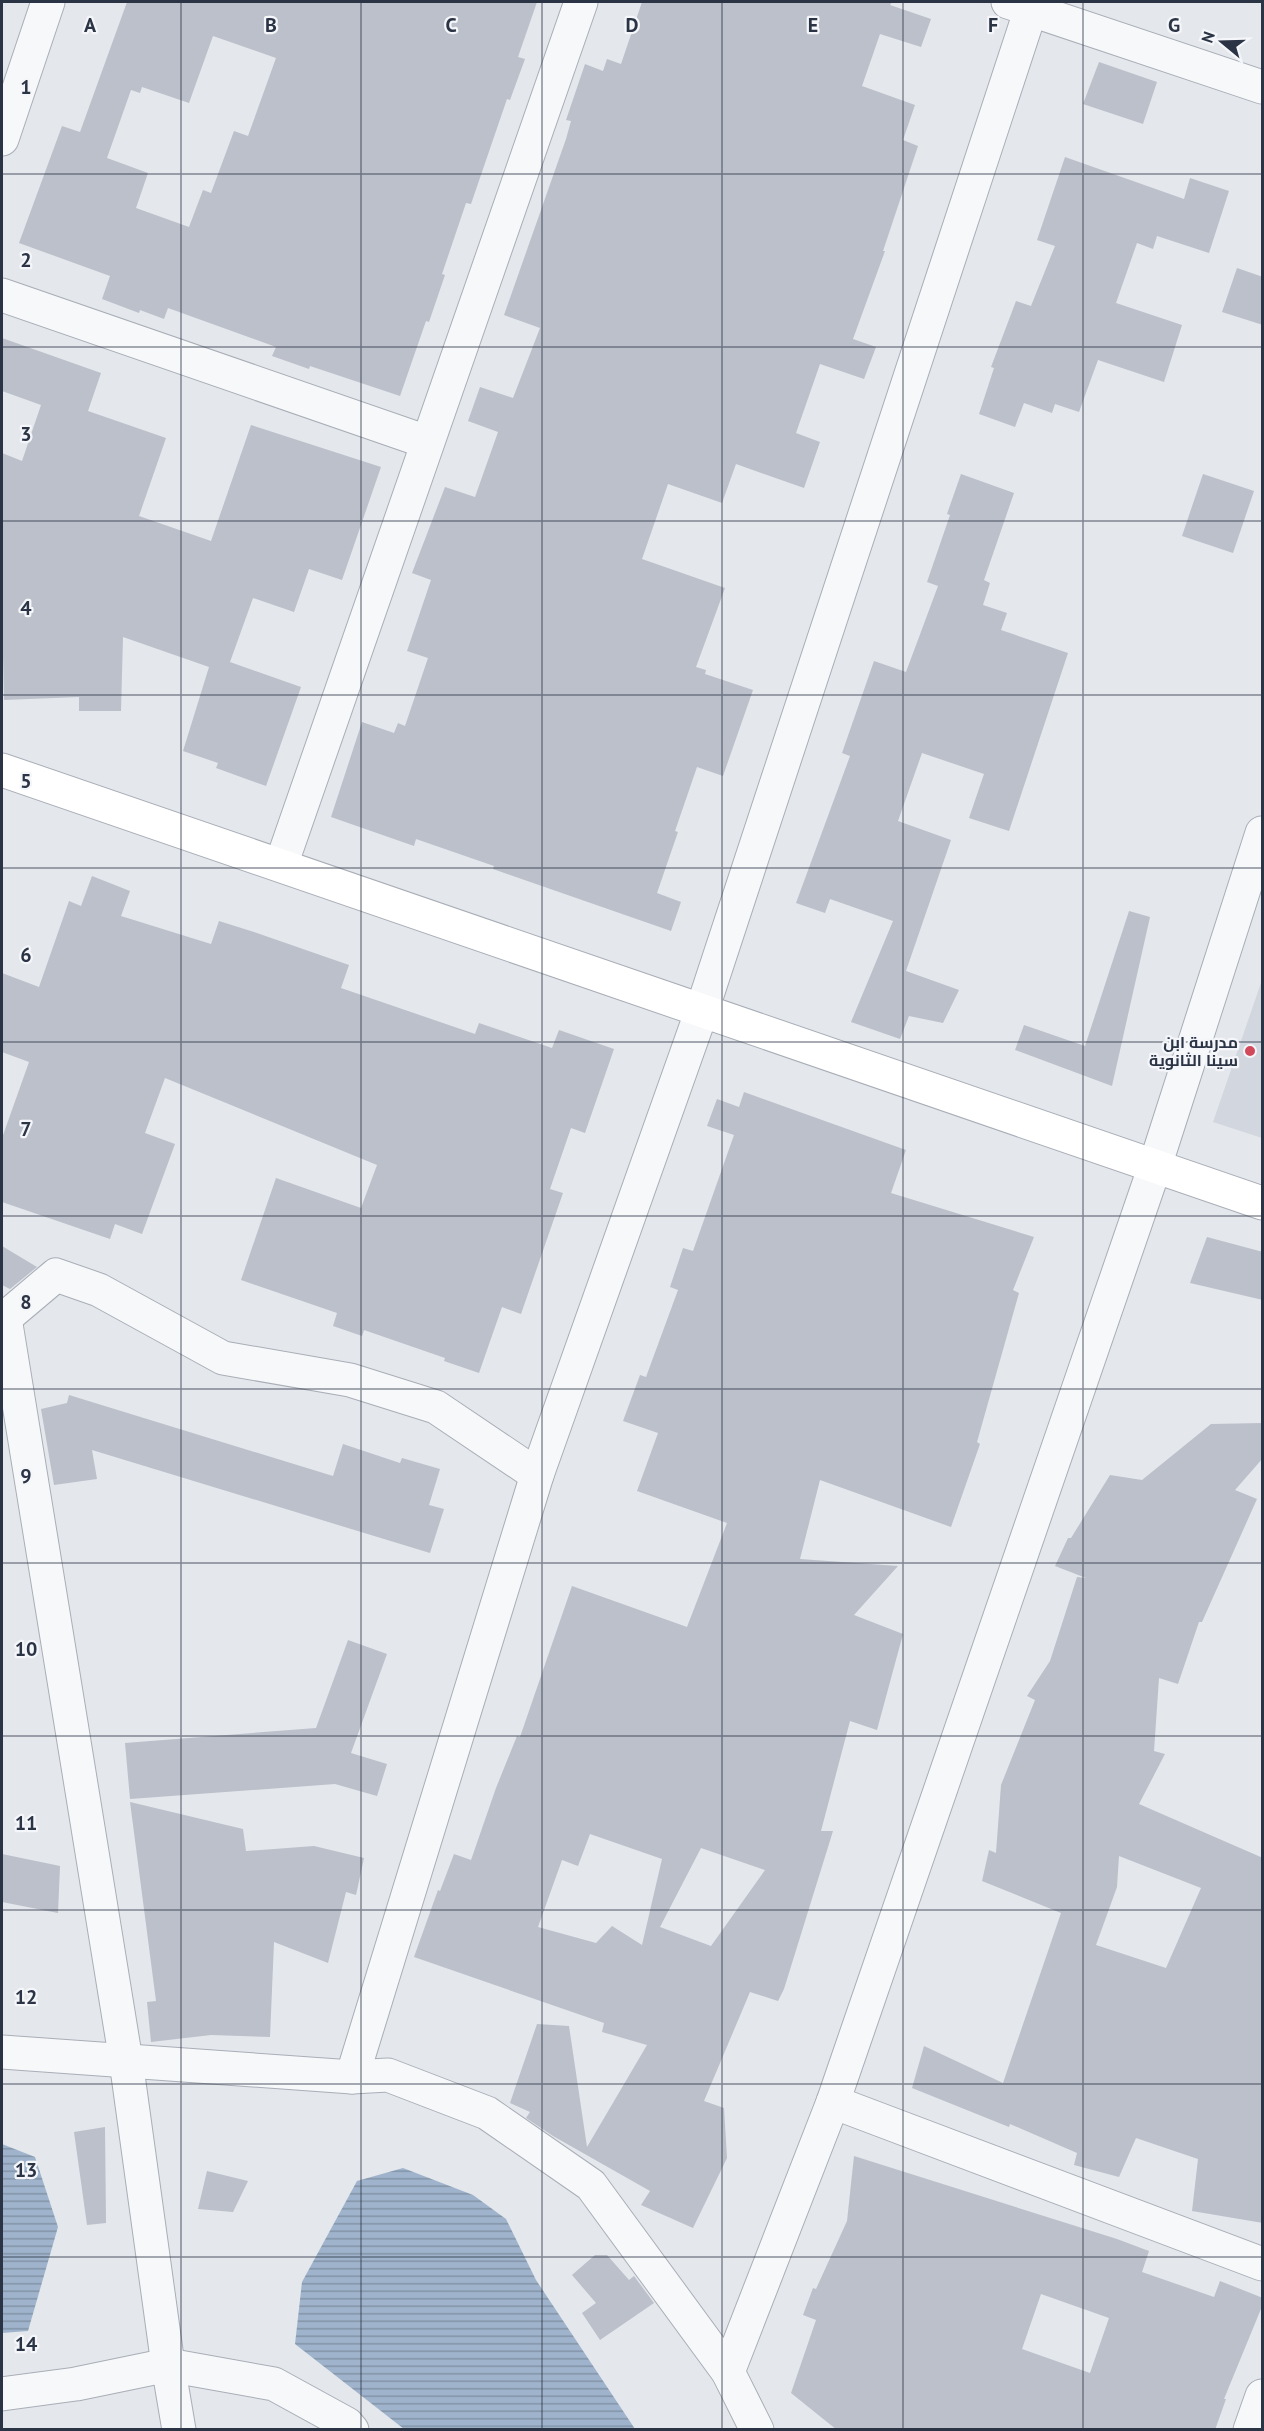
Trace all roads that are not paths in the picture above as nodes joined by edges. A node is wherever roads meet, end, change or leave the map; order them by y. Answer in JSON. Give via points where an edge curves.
{"nodes":[{"id":1,"x":48,"y":2,"type":"edge"},
{"id":2,"x":581,"y":2,"type":"edge"},
{"id":3,"x":1019,"y":5,"type":"edge"},
{"id":4,"x":1263,"y":87,"type":"edge"},
{"id":5,"x":2,"y":139,"type":"edge"},
{"id":6,"x":2,"y":295,"type":"edge"},
{"id":7,"x":427,"y":442,"type":"junction"},
{"id":8,"x":2,"y":770,"type":"edge"},
{"id":9,"x":1263,"y":833,"type":"edge"},
{"id":10,"x":281,"y":865,"type":"junction"},
{"id":11,"x":702,"y":1010,"type":"junction"},
{"id":12,"x":1155,"y":1166,"type":"junction"},
{"id":13,"x":1263,"y":1203,"type":"edge"},
{"id":14,"x":3,"y":1317,"type":"edge"},
{"id":15,"x":537,"y":1475,"type":"junction"},
{"id":16,"x":2,"y":2052,"type":"edge"},
{"id":17,"x":126,"y":2061,"type":"junction"},
{"id":18,"x":352,"y":2077,"type":"junction"},
{"id":19,"x":833,"y":2102,"type":"junction"},
{"id":20,"x":1263,"y":2264,"type":"edge"},
{"id":21,"x":168,"y":2365,"type":"junction"},
{"id":22,"x":728,"y":2372,"type":"junction"},
{"id":23,"x":2,"y":2394,"type":"edge"},
{"id":24,"x":1263,"y":2396,"type":"edge"},
{"id":25,"x":179,"y":2430,"type":"edge"},
{"id":26,"x":352,"y":2430,"type":"edge"},
{"id":27,"x":757,"y":2430,"type":"edge"},
{"id":28,"x":1250,"y":2430,"type":"edge"}],
"edges":[{"from":1,"to":5,"type":"street"},
{"from":2,"to":7,"type":"street"},
{"from":3,"to":4,"type":"street"},
{"from":3,"to":11,"type":"street"},
{"from":6,"to":7,"type":"street"},
{"from":7,"to":10,"type":"street"},
{"from":8,"to":10,"type":"street"},
{"from":9,"to":12,"type":"street"},
{"from":10,"to":11,"type":"street"},
{"from":11,"to":12,"type":"street"},
{"from":11,"to":15,"type":"street"},
{"from":12,"to":13,"type":"street"},
{"from":12,"to":19,"type":"street"},
{"from":14,"to":15,"type":"street","via":[[56,1275],[99,1290],[223,1358],[350,1380],[436,1407]]},
{"from":14,"to":17,"type":"street"},
{"from":15,"to":18,"type":"street"},
{"from":16,"to":17,"type":"street"},
{"from":17,"to":18,"type":"street"},
{"from":17,"to":21,"type":"street"},
{"from":18,"to":22,"type":"street","via":[[388,2075],[487,2113],[591,2185]]},
{"from":19,"to":20,"type":"street"},
{"from":19,"to":22,"type":"street"},
{"from":21,"to":23,"type":"street"},
{"from":21,"to":25,"type":"street"},
{"from":21,"to":26,"type":"street","via":[[274,2384]]},
{"from":22,"to":27,"type":"street"},
{"from":24,"to":28,"type":"street"}]}
